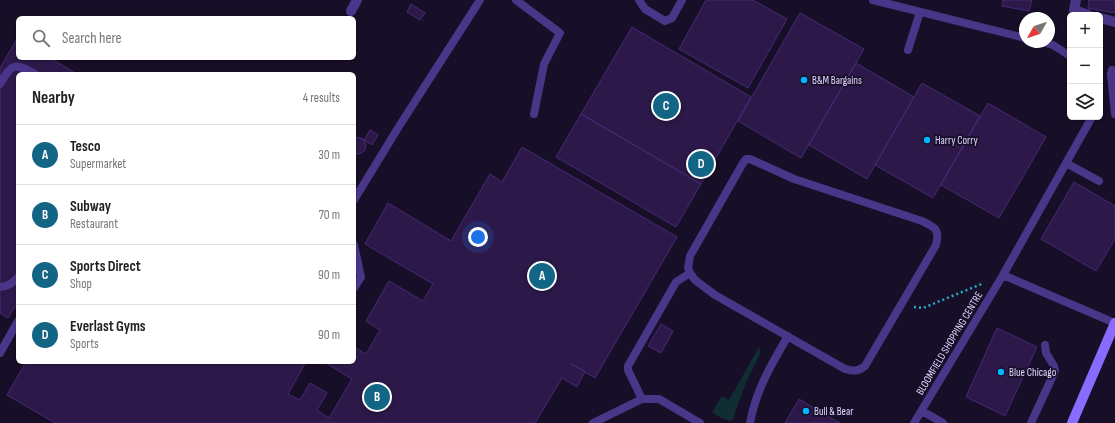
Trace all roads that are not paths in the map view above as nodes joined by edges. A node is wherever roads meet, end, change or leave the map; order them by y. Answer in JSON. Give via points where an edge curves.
{"nodes":[{"id":1,"x":357,"y":0,"type":"edge"},
{"id":2,"x":480,"y":0,"type":"edge"},
{"id":3,"x":516,"y":0,"type":"edge"},
{"id":4,"x":639,"y":0,"type":"edge"},
{"id":5,"x":682,"y":0,"type":"edge"},
{"id":6,"x":873,"y":0,"type":"edge"},
{"id":7,"x":1076,"y":0,"type":"edge"},
{"id":8,"x":351,"y":11,"type":"dead end"},
{"id":9,"x":920,"y":12,"type":"junction"},
{"id":10,"x":1080,"y":12,"type":"edge"},
{"id":11,"x":1103,"y":19,"type":"edge"},
{"id":12,"x":1115,"y":22,"type":"edge"},
{"id":13,"x":1019,"y":37,"type":"edge"},
{"id":14,"x":1055,"y":46,"type":"edge"},
{"id":15,"x":908,"y":50,"type":"dead end"},
{"id":16,"x":1067,"y":54,"type":"edge"},
{"id":17,"x":1112,"y":70,"type":"dead end"},
{"id":18,"x":31,"y":72,"type":"edge"},
{"id":19,"x":0,"y":84,"type":"edge"},
{"id":20,"x":534,"y":114,"type":"dead end"},
{"id":21,"x":1115,"y":114,"type":"edge"},
{"id":22,"x":1090,"y":120,"type":"edge"},
{"id":23,"x":1066,"y":163,"type":"junction"},
{"id":24,"x":1099,"y":181,"type":"dead end"},
{"id":25,"x":356,"y":197,"type":"edge"},
{"id":26,"x":356,"y":254,"type":"edge"},
{"id":27,"x":690,"y":273,"type":"junction"},
{"id":28,"x":1003,"y":275,"type":"junction"},
{"id":29,"x":16,"y":279,"type":"edge"},
{"id":30,"x":356,"y":285,"type":"edge"},
{"id":31,"x":0,"y":287,"type":"edge"},
{"id":32,"x":1115,"y":323,"type":"edge"},
{"id":33,"x":16,"y":324,"type":"edge"},
{"id":34,"x":788,"y":336,"type":"junction"},
{"id":35,"x":1045,"y":345,"type":"dead end"},
{"id":36,"x":1,"y":347,"type":"edge"},
{"id":37,"x":642,"y":399,"type":"junction"},
{"id":38,"x":922,"y":411,"type":"junction"},
{"id":39,"x":687,"y":420,"type":"edge"},
{"id":40,"x":593,"y":423,"type":"edge"},
{"id":41,"x":700,"y":423,"type":"edge"},
{"id":42,"x":750,"y":423,"type":"edge"},
{"id":43,"x":914,"y":423,"type":"edge"},
{"id":44,"x":943,"y":423,"type":"edge"},
{"id":45,"x":1031,"y":423,"type":"edge"},
{"id":46,"x":1072,"y":423,"type":"edge"}],
"edges":[{"from":1,"to":8,"type":"street"},
{"from":2,"to":25,"type":"lane"},
{"from":3,"to":20,"type":"lane","via":[[560,33],[544,64]]},
{"from":4,"to":5,"type":"lane","via":[[645,9],[665,21],[672,18]]},
{"from":6,"to":9,"type":"lane"},
{"from":7,"to":10,"type":"street","via":[[1074,10]]},
{"from":9,"to":13,"type":"lane"},
{"from":9,"to":15,"type":"lane"},
{"from":11,"to":12,"type":"street"},
{"from":14,"to":16,"type":"lane"},
{"from":17,"to":21,"type":"lane"},
{"from":18,"to":19,"type":"lane","via":[[16,66]]},
{"from":22,"to":23,"type":"lane","name":"BLOOMFIELD SHOPPING CENTRE"},
{"from":23,"to":24,"type":"lane"},
{"from":23,"to":28,"type":"lane","name":"BLOOMFIELD SHOPPING CENTRE"},
{"from":26,"to":30,"type":"lane","via":[[361,277]]},
{"from":27,"to":34,"type":"lane","via":[[715,295]]},
{"from":27,"to":34,"type":"lane","via":[[690,256],[746,159],[794,179],[922,221],[937,231],[936,245],[865,366],[860,370],[846,369]]},
{"from":27,"to":37,"type":"lane","via":[[676,282],[628,366]]},
{"from":28,"to":32,"type":"lane"},
{"from":28,"to":38,"type":"lane","name":"BLOOMFIELD SHOPPING CENTRE"},
{"from":29,"to":31,"type":"lane","via":[[11,284]]},
{"from":32,"to":46,"type":"street"},
{"from":33,"to":36,"type":"lane"},
{"from":34,"to":42,"type":"lane","via":[[760,388]]},
{"from":35,"to":45,"type":"lane","via":[[1055,372]]},
{"from":37,"to":39,"type":"lane","via":[[659,399]]},
{"from":37,"to":40,"type":"lane"},
{"from":38,"to":43,"type":"lane","name":"BLOOMFIELD SHOPPING CENTRE"},
{"from":38,"to":44,"type":"lane"},
{"from":39,"to":41,"type":"lane"}]}
